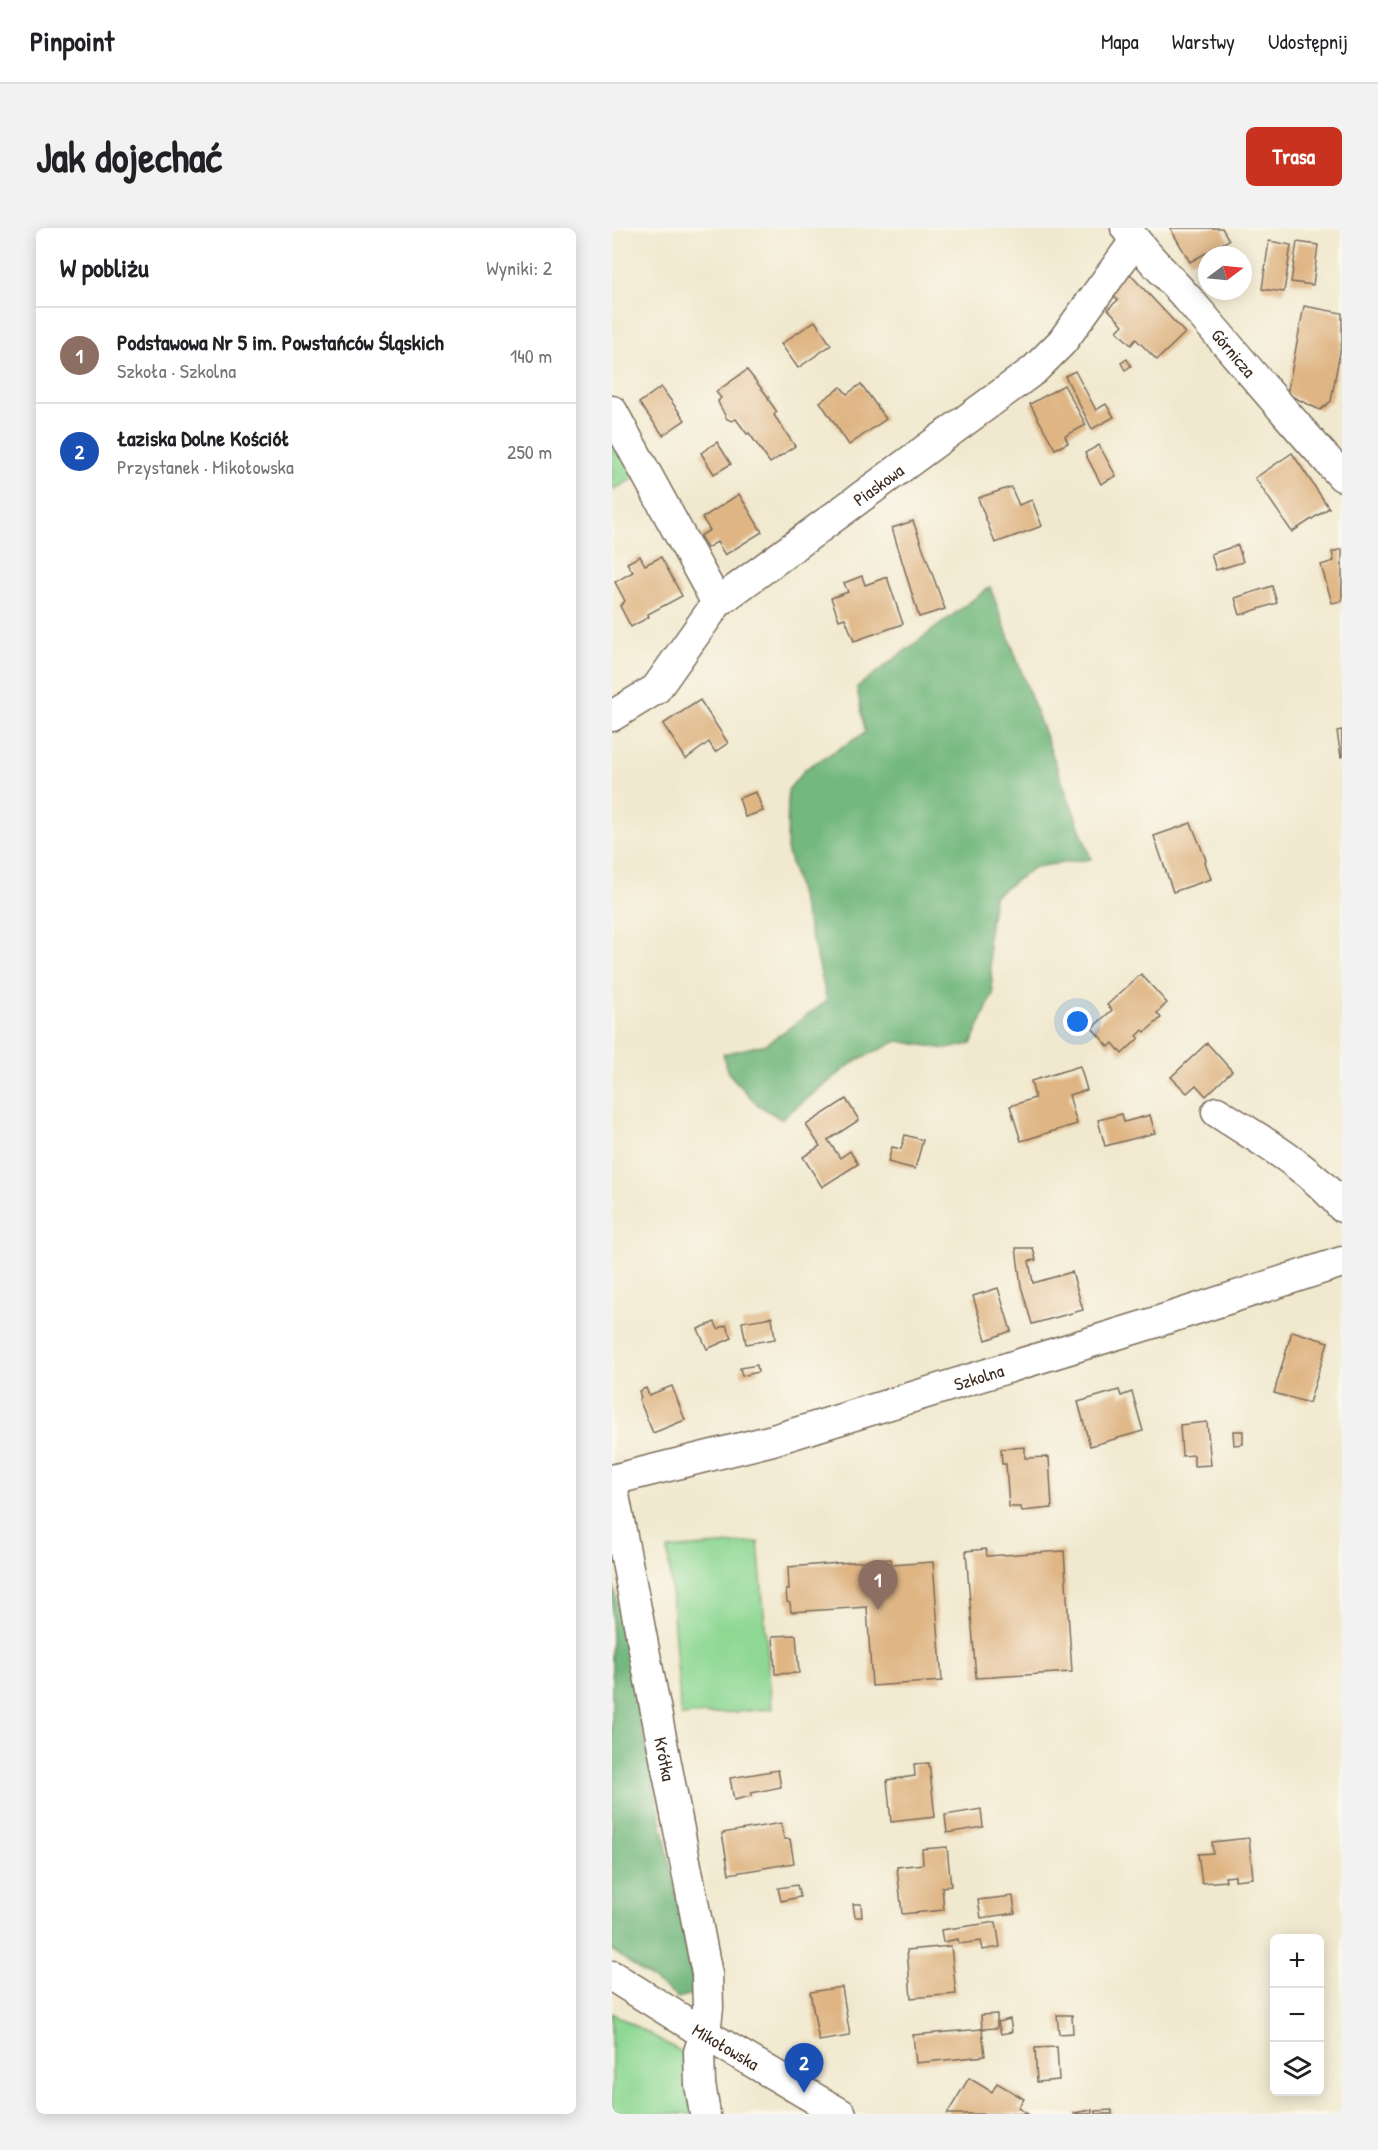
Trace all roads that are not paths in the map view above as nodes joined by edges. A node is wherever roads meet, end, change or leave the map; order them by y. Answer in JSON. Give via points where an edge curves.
{"nodes":[{"id":1,"x":1130,"y":235,"type":"edge"},
{"id":2,"x":612,"y":411,"type":"edge"},
{"id":3,"x":1342,"y":476,"type":"edge"},
{"id":4,"x":717,"y":603,"type":"junction"},
{"id":5,"x":612,"y":716,"type":"edge"},
{"id":6,"x":1217,"y":1112,"type":"dead end"},
{"id":7,"x":1342,"y":1207,"type":"edge"},
{"id":8,"x":1342,"y":1262,"type":"edge"},
{"id":9,"x":612,"y":1480,"type":"edge"},
{"id":10,"x":612,"y":1485,"type":"edge"},
{"id":11,"x":612,"y":1976,"type":"edge"},
{"id":12,"x":705,"y":2034,"type":"junction"},
{"id":13,"x":705,"y":2114,"type":"edge"},
{"id":14,"x":841,"y":2114,"type":"edge"}],
"edges":[{"from":1,"to":3,"type":"street","name":"Górnicza"},
{"from":1,"to":4,"type":"street","name":"Piaskowa","via":[[1062,342],[1034,370]]},
{"from":2,"to":4,"type":"street"},
{"from":4,"to":5,"type":"street","name":"Piaskowa","via":[[656,689]]},
{"from":6,"to":7,"type":"street","via":[[1328,1189]]},
{"from":8,"to":9,"type":"street","name":"Szkolna","via":[[815,1428]]},
{"from":10,"to":12,"type":"street","name":"Krótka","via":[[707,1974]]},
{"from":11,"to":12,"type":"street","name":"Mikołowska"},
{"from":12,"to":13,"type":"street","name":"Krótka","via":[[699,2052]]},
{"from":12,"to":14,"type":"street","name":"Mikołowska"}]}
